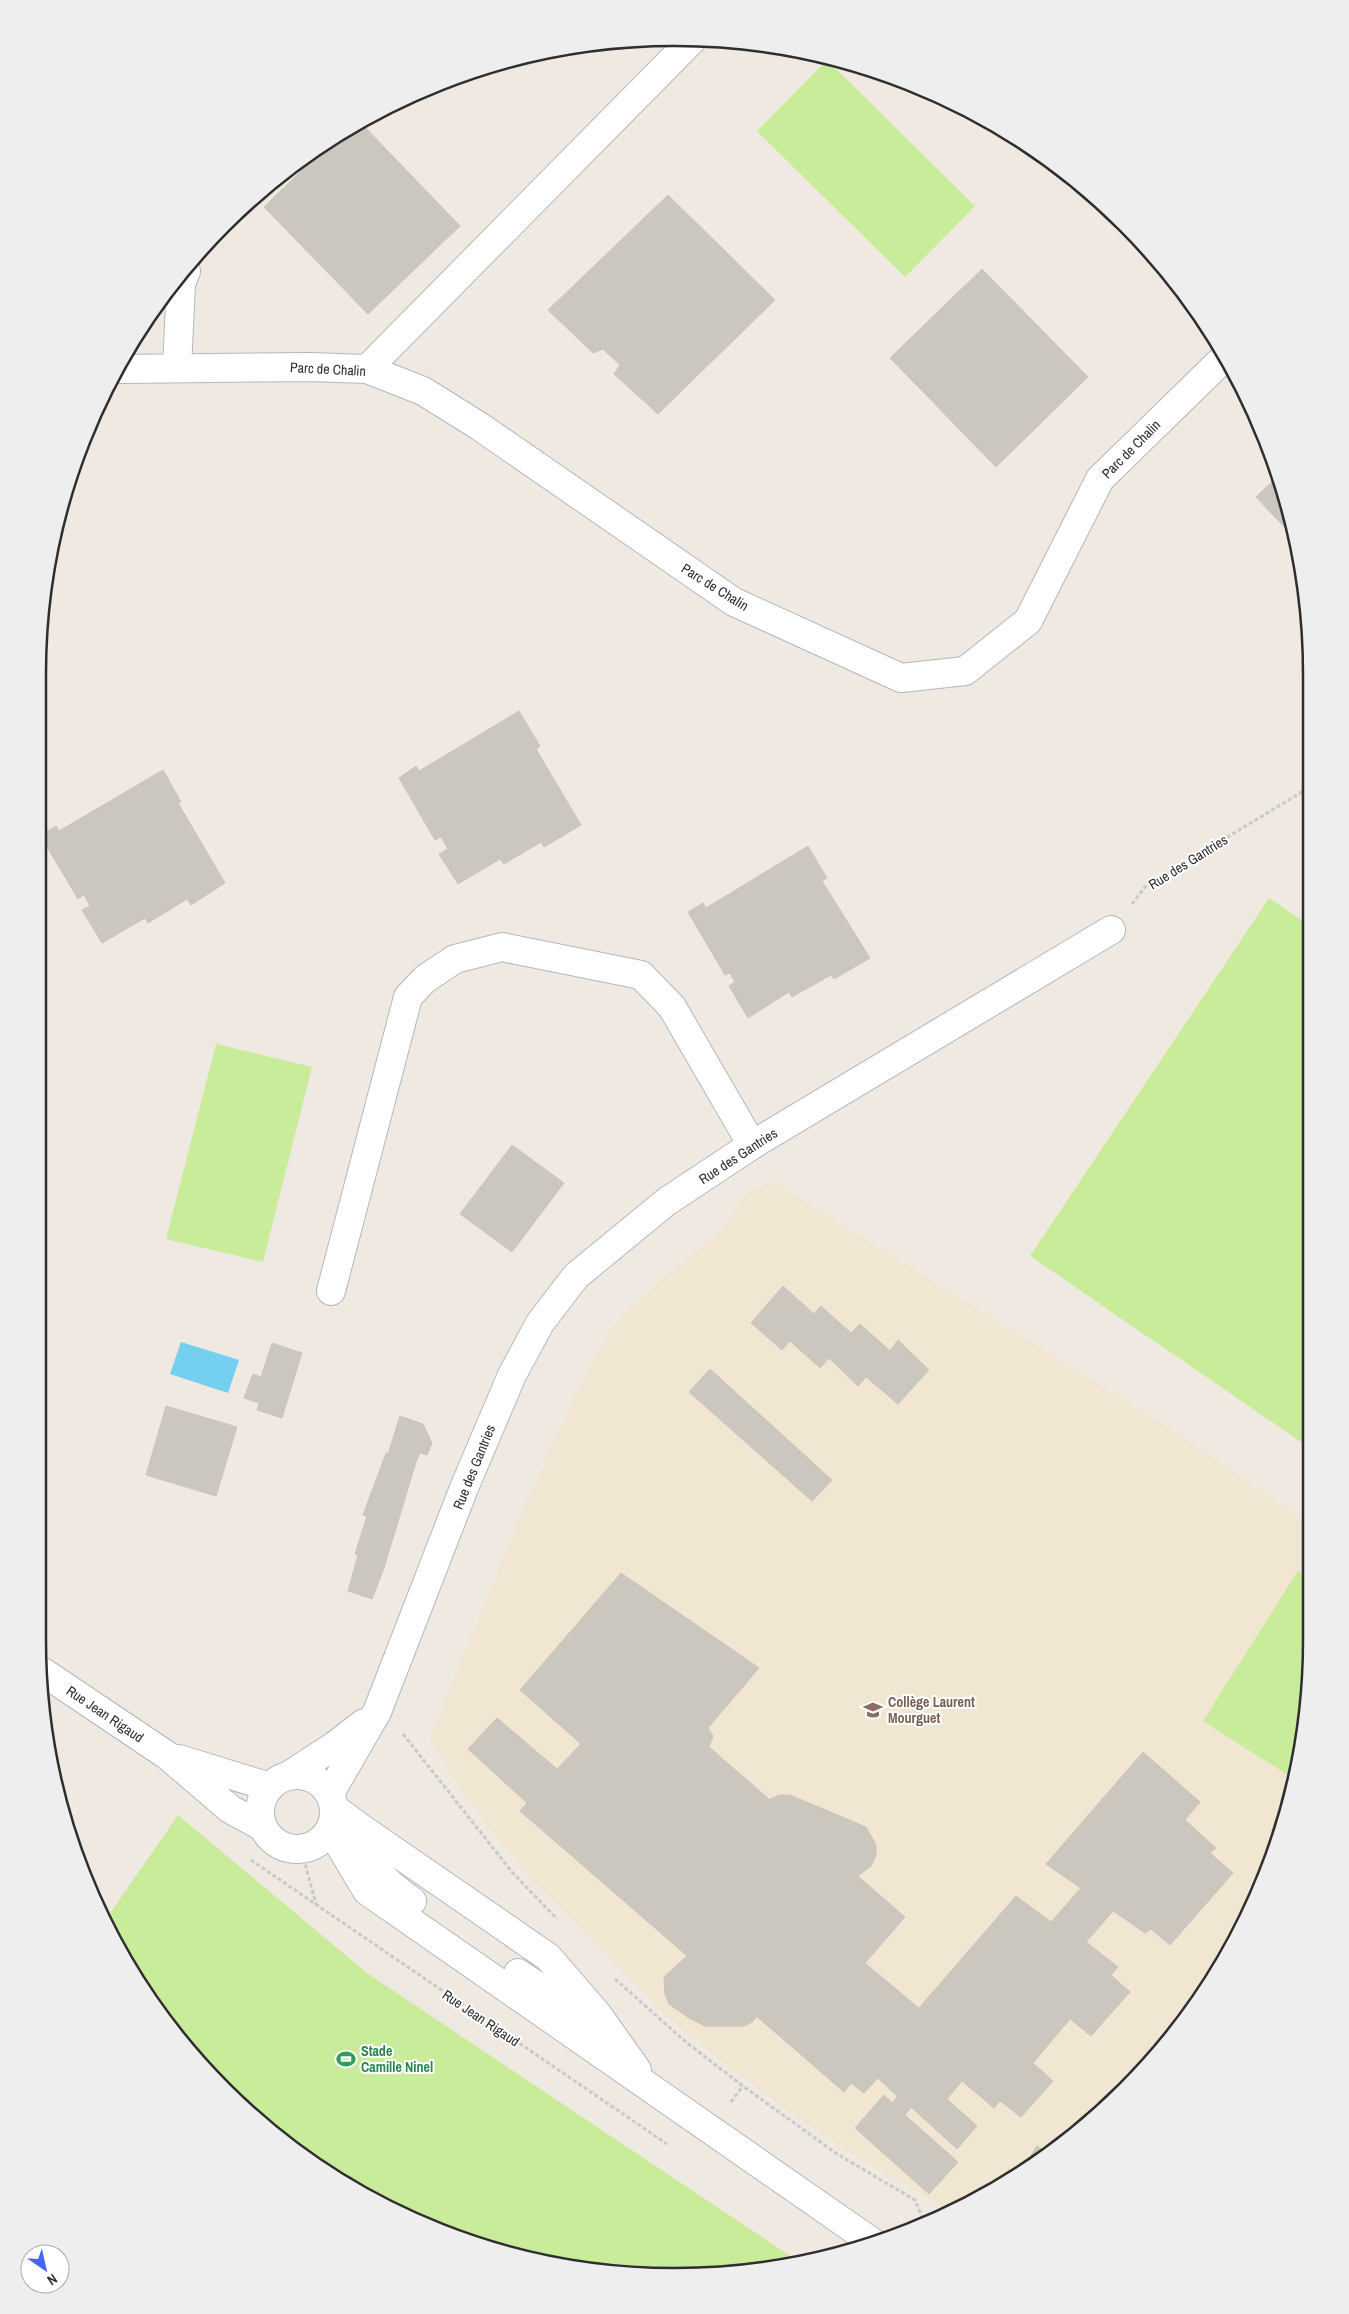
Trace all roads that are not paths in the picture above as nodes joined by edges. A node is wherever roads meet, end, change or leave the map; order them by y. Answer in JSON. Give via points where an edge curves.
{"nodes":[{"id":1,"x":685,"y":47,"type":"edge"},
{"id":2,"x":181,"y":286,"type":"edge"},
{"id":3,"x":1220,"y":362,"type":"edge"},
{"id":4,"x":177,"y":368,"type":"junction"},
{"id":5,"x":125,"y":369,"type":"edge"},
{"id":6,"x":367,"y":369,"type":"junction"},
{"id":7,"x":1111,"y":930,"type":"road end"},
{"id":8,"x":752,"y":1145,"type":"junction"},
{"id":9,"x":331,"y":1292,"type":"dead end"},
{"id":10,"x":48,"y":1675,"type":"edge"},
{"id":11,"x":377,"y":1712,"type":"junction"},
{"id":12,"x":168,"y":1756,"type":"junction"},
{"id":13,"x":279,"y":1781,"type":"junction"},
{"id":14,"x":331,"y":1810,"type":"junction"},
{"id":15,"x":263,"y":1826,"type":"junction"},
{"id":16,"x":647,"y":2085,"type":"junction"},
{"id":17,"x":865,"y":2237,"type":"edge"}],
"edges":[{"from":1,"to":6,"type":"street"},
{"from":2,"to":4,"type":"street"},
{"from":3,"to":6,"type":"street","name":"Parc de Chalin","via":[[1100,479],[1028,621],[965,671],[901,678],[734,602],[479,426],[423,391]]},
{"from":4,"to":5,"type":"street","name":"Parc de Chalin"},
{"from":4,"to":6,"type":"street","name":"Parc de Chalin"},
{"from":7,"to":8,"type":"street","name":"Rue des Gantries"},
{"from":8,"to":9,"type":"street","via":[[672,1007],[641,975],[502,947],[455,959],[425,979],[408,997]]},
{"from":8,"to":11,"type":"street","name":"Rue des Gantries","via":[[666,1202],[576,1276],[540,1323],[512,1375],[464,1488]]},
{"from":10,"to":12,"type":"street","name":"Rue Jean Rigaud"},
{"from":11,"to":13,"type":"street","via":[[334,1746]]},
{"from":11,"to":14,"type":"street","name":"Rue des Gantries"},
{"from":12,"to":13,"type":"street","name":"Rue Jean Rigaud"},
{"from":12,"to":15,"type":"street","name":"Rue Jean Rigaud","via":[[230,1809]]},
{"from":13,"to":14,"type":"street","via":[[312,1778],[322,1784]]},
{"from":13,"to":15,"type":"street","via":[[261,1806]]},
{"from":14,"to":15,"type":"street","via":[[323,1839],[301,1849],[274,1842]]},
{"from":14,"to":16,"type":"street","via":[[548,1957],[598,2015]]},
{"from":14,"to":16,"type":"street","via":[[367,1891]]},
{"from":16,"to":17,"type":"street"}]}
